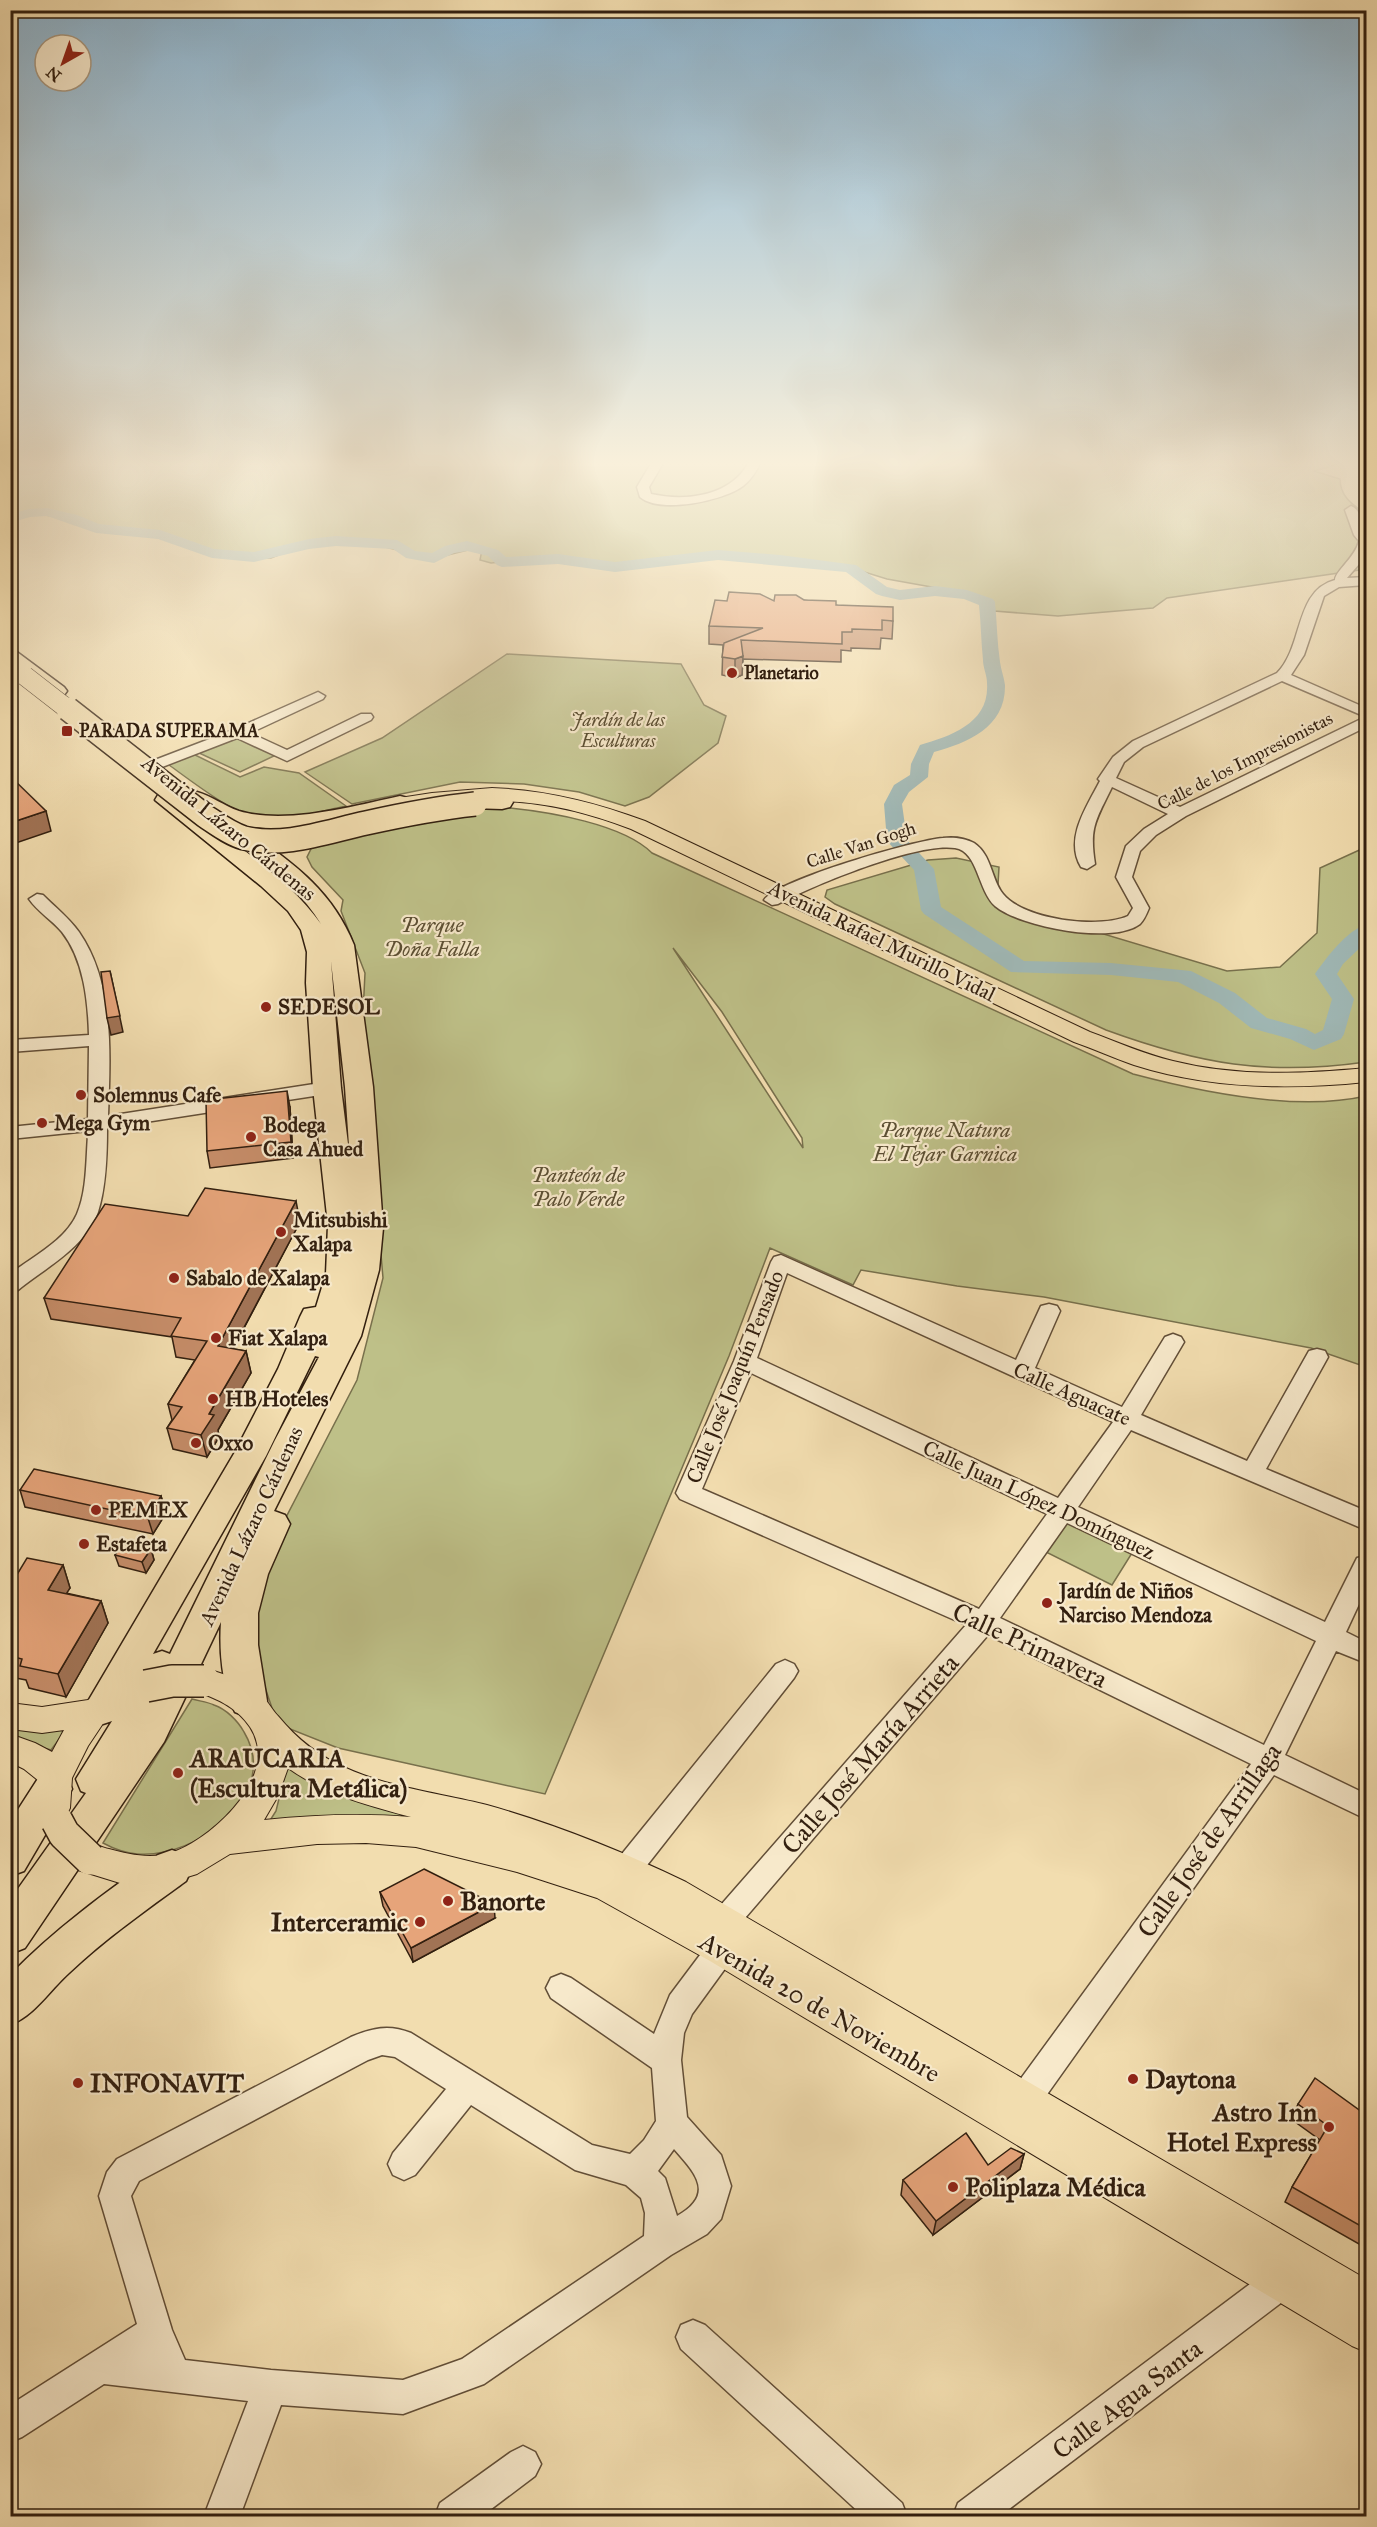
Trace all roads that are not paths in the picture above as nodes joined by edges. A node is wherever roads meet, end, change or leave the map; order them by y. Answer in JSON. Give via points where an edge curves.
{"nodes":[{"id":1,"x":1340,"y":578,"type":"edge"},
{"id":2,"x":1366,"y":581,"type":"edge"},
{"id":3,"x":1343,"y":583,"type":"junction"},
{"id":4,"x":10,"y":656,"type":"edge"},
{"id":5,"x":15,"y":674,"type":"edge"},
{"id":6,"x":1282,"y":676,"type":"junction"},
{"id":7,"x":318,"y":696,"type":"dead end"},
{"id":8,"x":1366,"y":713,"type":"edge"},
{"id":9,"x":366,"y":717,"type":"dead end"},
{"id":10,"x":1366,"y":722,"type":"edge"},
{"id":11,"x":238,"y":733,"type":"junction"},
{"id":12,"x":152,"y":766,"type":"junction"},
{"id":13,"x":1106,"y":779,"type":"junction"},
{"id":14,"x":197,"y":799,"type":"junction"},
{"id":15,"x":502,"y":802,"type":"junction"},
{"id":16,"x":400,"y":803,"type":"joint"},
{"id":17,"x":1180,"y":813,"type":"junction"},
{"id":18,"x":174,"y":824,"type":"dead end"},
{"id":19,"x":975,"y":854,"type":"joint"},
{"id":20,"x":1087,"y":864,"type":"dead end"},
{"id":21,"x":269,"y":881,"type":"junction"},
{"id":22,"x":310,"y":889,"type":"junction"},
{"id":23,"x":37,"y":899,"type":"dead end"},
{"id":24,"x":784,"y":900,"type":"junction"},
{"id":25,"x":99,"y":1040,"type":"junction"},
{"id":26,"x":10,"y":1046,"type":"edge"},
{"id":27,"x":1366,"y":1075,"type":"edge"},
{"id":28,"x":327,"y":1088,"type":"junction"},
{"id":29,"x":1366,"y":1092,"type":"edge"},
{"id":30,"x":98,"y":1124,"type":"junction"},
{"id":31,"x":10,"y":1133,"type":"edge"},
{"id":32,"x":781,"y":1262,"type":"joint"},
{"id":33,"x":20,"y":1270,"type":"edge"},
{"id":34,"x":10,"y":1286,"type":"edge"},
{"id":35,"x":349,"y":1287,"type":"junction"},
{"id":36,"x":1049,"y":1311,"type":"dead end"},
{"id":37,"x":1173,"y":1342,"type":"dead end"},
{"id":38,"x":1317,"y":1357,"type":"dead end"},
{"id":39,"x":745,"y":1360,"type":"junction"},
{"id":40,"x":1022,"y":1372,"type":"junction"},
{"id":41,"x":1127,"y":1419,"type":"junction"},
{"id":42,"x":1253,"y":1471,"type":"junction"},
{"id":43,"x":688,"y":1493,"type":"joint"},
{"id":44,"x":1063,"y":1512,"type":"junction"},
{"id":45,"x":1366,"y":1521,"type":"edge"},
{"id":46,"x":1366,"y":1565,"type":"edge"},
{"id":47,"x":984,"y":1622,"type":"junction"},
{"id":48,"x":1331,"y":1636,"type":"junction"},
{"id":49,"x":1366,"y":1653,"type":"edge"},
{"id":50,"x":785,"y":1671,"type":"dead end"},
{"id":51,"x":98,"y":1711,"type":"junction"},
{"id":52,"x":257,"y":1713,"type":"junction"},
{"id":53,"x":10,"y":1716,"type":"edge"},
{"id":54,"x":10,"y":1748,"type":"edge"},
{"id":55,"x":1270,"y":1759,"type":"junction"},
{"id":56,"x":55,"y":1796,"type":"junction"},
{"id":57,"x":1366,"y":1807,"type":"edge"},
{"id":58,"x":224,"y":1840,"type":"junction"},
{"id":59,"x":10,"y":1858,"type":"edge"},
{"id":60,"x":172,"y":1868,"type":"junction"},
{"id":61,"x":627,"y":1869,"type":"junction"},
{"id":62,"x":10,"y":1902,"type":"edge"},
{"id":63,"x":10,"y":1935,"type":"edge"},
{"id":64,"x":723,"y":1936,"type":"junction"},
{"id":65,"x":561,"y":1988,"type":"dead end"},
{"id":66,"x":10,"y":2005,"type":"edge"},
{"id":67,"x":666,"y":2060,"type":"junction"},
{"id":68,"x":468,"y":2085,"type":"junction"},
{"id":69,"x":1025,"y":2099,"type":"junction"},
{"id":70,"x":672,"y":2124,"type":"junction"},
{"id":71,"x":404,"y":2164,"type":"dead end"},
{"id":72,"x":635,"y":2171,"type":"junction"},
{"id":73,"x":660,"y":2244,"type":"junction"},
{"id":74,"x":1282,"y":2281,"type":"junction"},
{"id":75,"x":1366,"y":2301,"type":"edge"},
{"id":76,"x":156,"y":2331,"type":"junction"},
{"id":77,"x":1366,"y":2332,"type":"edge"},
{"id":78,"x":693,"y":2337,"type":"dead end"},
{"id":79,"x":103,"y":2367,"type":"junction"},
{"id":80,"x":174,"y":2374,"type":"junction"},
{"id":81,"x":271,"y":2387,"type":"junction"},
{"id":82,"x":10,"y":2425,"type":"edge"},
{"id":83,"x":523,"y":2464,"type":"dead end"},
{"id":84,"x":222,"y":2517,"type":"edge"},
{"id":85,"x":453,"y":2517,"type":"edge"},
{"id":86,"x":889,"y":2517,"type":"edge"},
{"id":87,"x":971,"y":2517,"type":"edge"}],
"edges":[{"from":1,"to":3,"type":"street"},
{"from":2,"to":3,"type":"street"},
{"from":3,"to":6,"type":"street","via":[[1321,591],[1315,600],[1297,658]]},
{"from":4,"to":12,"type":"highway","name":"Avenida Lázaro Cárdenas"},
{"from":5,"to":15,"type":"highway","bridge":true,"via":[[193,807],[244,837],[295,838],[437,809]]},
{"from":5,"to":21,"type":"highway","name":"Avenida Lázaro Cárdenas"},
{"from":6,"to":8,"type":"street"},
{"from":6,"to":13,"type":"street","via":[[1138,744],[1118,760]]},
{"from":7,"to":11,"type":"street"},
{"from":9,"to":11,"type":"street","via":[[287,756]]},
{"from":10,"to":17,"type":"street","name":"Calle de los Impresionistas"},
{"from":11,"to":12,"type":"street"},
{"from":12,"to":14,"type":"highway","name":"Avenida Lázaro Cárdenas"},
{"from":13,"to":17,"type":"street"},
{"from":13,"to":20,"type":"street","via":[[1087,821],[1083,841]]},
{"from":14,"to":16,"type":"highway","via":[[234,817],[278,821]]},
{"from":14,"to":22,"type":"highway","name":"Avenida Lázaro Cárdenas"},
{"from":15,"to":22,"type":"highway","via":[[434,804],[311,833],[292,847],[291,854]]},
{"from":15,"to":24,"type":"main road","name":"Avenida Rafael Murillo Vidal","via":[[612,826]]},
{"from":16,"to":24,"type":"main road","name":"Avenida Rafael Murillo Vidal","via":[[497,792],[578,804],[638,825]]},
{"from":17,"to":19,"type":"street","name":"Calle de los Impresionistas","via":[[1132,849],[1124,877],[1141,908],[1135,919],[1118,926],[1077,926],[1018,912],[1001,903],[991,890],[983,864]]},
{"from":18,"to":21,"type":"highway","via":[[240,871]]},
{"from":19,"to":24,"type":"street","name":"Calle Van Gogh","via":[[910,853],[831,879]]},
{"from":21,"to":28,"type":"highway","name":"Avenida Lázaro Cárdenas","via":[[296,906],[313,930],[319,952]]},
{"from":22,"to":35,"type":"highway","name":"Avenida Lázaro Cárdenas","via":[[336,926],[347,971],[359,1087],[368,1228],[364,1270]]},
{"from":23,"to":25,"type":"street","via":[[75,940],[94,984]]},
{"from":24,"to":27,"type":"main road","name":"Avenida Rafael Murillo Vidal","via":[[1082,1037],[1144,1060],[1248,1079],[1296,1082]]},
{"from":24,"to":29,"type":"main road","name":"Avenida Rafael Murillo Vidal","via":[[1074,1050],[1129,1072],[1241,1095],[1292,1098]]},
{"from":25,"to":26,"type":"street"},
{"from":25,"to":30,"type":"street"},
{"from":28,"to":30,"type":"street"},
{"from":28,"to":35,"type":"highway","name":"Avenida Lázaro Cárdenas"},
{"from":30,"to":31,"type":"street"},
{"from":30,"to":33,"type":"street","via":[[86,1215],[63,1244]]},
{"from":32,"to":39,"type":"street","name":"Calle José Joaquín Pensado"},
{"from":32,"to":40,"type":"street","name":"Calle Aguacate"},
{"from":33,"to":34,"type":"street"},
{"from":35,"to":51,"type":"highway","via":[[323,1297],[294,1369],[249,1456]]},
{"from":35,"to":52,"type":"highway","via":[[357,1326],[343,1377],[260,1550],[245,1594],[239,1624],[240,1655]]},
{"from":35,"to":62,"type":"highway","name":"Avenida Lázaro Cárdenas","via":[[170,1651],[108,1761]]},
{"from":35,"to":63,"type":"highway","name":"Avenida Lázaro Cárdenas","via":[[345,1336],[151,1731]]},
{"from":36,"to":40,"type":"street"},
{"from":37,"to":41,"type":"street","name":"Calle José María Arrieta"},
{"from":38,"to":42,"type":"street"},
{"from":39,"to":43,"type":"street","name":"Calle José Joaquín Pensado"},
{"from":39,"to":44,"type":"street","name":"Calle Juan López Domínguez"},
{"from":40,"to":41,"type":"street","name":"Calle Aguacate"},
{"from":41,"to":42,"type":"street","name":"Calle Aguacate"},
{"from":41,"to":44,"type":"street","name":"Calle José María Arrieta"},
{"from":42,"to":45,"type":"street","name":"Calle Aguacate"},
{"from":43,"to":47,"type":"street","name":"Calle Primavera"},
{"from":44,"to":47,"type":"street","name":"Calle José María Arrieta"},
{"from":44,"to":48,"type":"street","name":"Calle Juan López Domínguez"},
{"from":46,"to":48,"type":"street","name":"Calle José de Arrillaga"},
{"from":47,"to":55,"type":"street","name":"Calle Primavera"},
{"from":47,"to":64,"type":"street","name":"Calle José María Arrieta"},
{"from":48,"to":49,"type":"street","name":"Calle Juan López Domínguez"},
{"from":48,"to":55,"type":"street","name":"Calle José de Arrillaga"},
{"from":50,"to":61,"type":"street"},
{"from":51,"to":52,"type":"main road","bridge":true,"via":[[146,1686],[204,1681],[224,1686]]},
{"from":51,"to":53,"type":"main road","via":[[42,1720]]},
{"from":51,"to":56,"type":"main road","via":[[76,1736]]},
{"from":52,"to":58,"type":"main road","via":[[273,1753],[268,1782],[253,1810]]},
{"from":52,"to":61,"type":"main road","name":"Avenida 20 de Noviembre","via":[[292,1753],[348,1783],[487,1821]]},
{"from":54,"to":56,"type":"main road","via":[[35,1756],[49,1768]]},
{"from":55,"to":57,"type":"street","name":"Calle Primavera"},
{"from":55,"to":69,"type":"street","name":"Calle José de Arrillaga"},
{"from":56,"to":59,"type":"highway"},
{"from":56,"to":60,"type":"main road","bridge":true,"via":[[64,1834],[90,1859],[141,1872]]},
{"from":58,"to":60,"type":"main road"},
{"from":58,"to":64,"type":"main road","name":"Avenida 20 de Noviembre","via":[[317,1829],[416,1832],[517,1857],[606,1887],[661,1914]]},
{"from":60,"to":66,"type":"highway","via":[[96,1923]]},
{"from":61,"to":64,"type":"main road","name":"Avenida 20 de Noviembre","via":[[674,1893]]},
{"from":64,"to":67,"type":"street","name":"Calle José María Arrieta","via":[[681,2005],[669,2033]]},
{"from":64,"to":69,"type":"main road","name":"Avenida 20 de Noviembre"},
{"from":64,"to":74,"type":"main road","name":"Avenida 20 de Noviembre"},
{"from":65,"to":67,"type":"street"},
{"from":67,"to":70,"type":"street","name":"Calle José María Arrieta"},
{"from":68,"to":71,"type":"street"},
{"from":68,"to":72,"type":"street","via":[[586,2159]]},
{"from":68,"to":76,"type":"street","via":[[400,2043],[382,2041],[362,2047],[128,2170],[118,2183],[115,2196]]},
{"from":69,"to":75,"type":"main road","name":"Avenida 20 de Noviembre"},
{"from":70,"to":72,"type":"street","via":[[655,2151]]},
{"from":70,"to":73,"type":"street","via":[[710,2166],[715,2186],[710,2208],[696,2223]]},
{"from":72,"to":73,"type":"street","via":[[654,2189],[661,2213]]},
{"from":73,"to":81,"type":"street","via":[[472,2372],[403,2397]]},
{"from":74,"to":77,"type":"main road","name":"Avenida 20 de Noviembre"},
{"from":74,"to":87,"type":"street","name":"Calle Agua Santa"},
{"from":76,"to":79,"type":"street"},
{"from":76,"to":80,"type":"street"},
{"from":78,"to":86,"type":"street"},
{"from":79,"to":80,"type":"street"},
{"from":79,"to":82,"type":"street"},
{"from":80,"to":81,"type":"street"},
{"from":81,"to":84,"type":"street"},
{"from":83,"to":85,"type":"street"}]}
